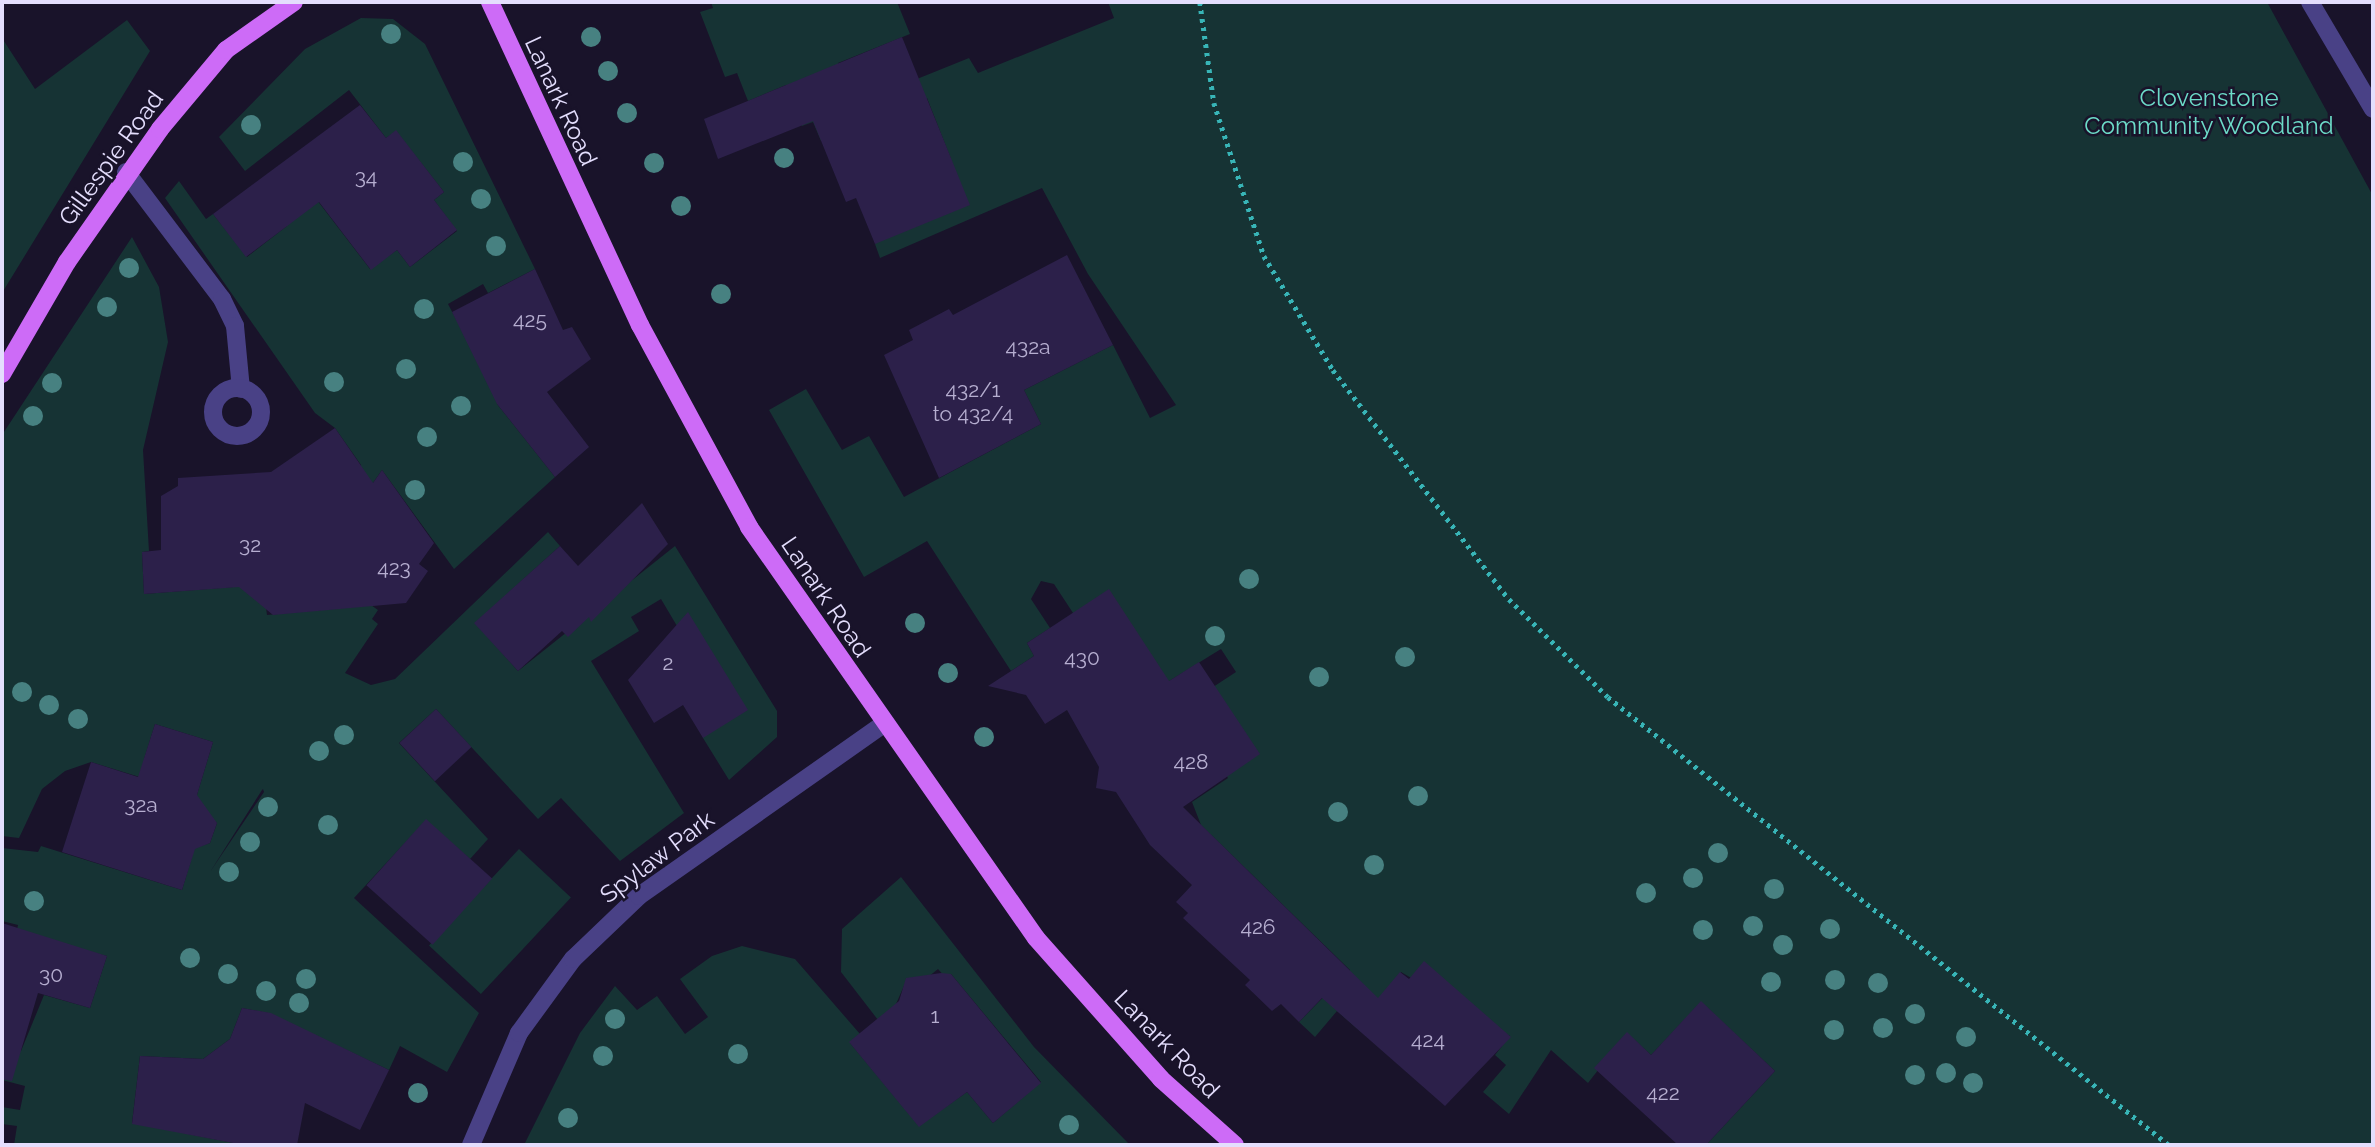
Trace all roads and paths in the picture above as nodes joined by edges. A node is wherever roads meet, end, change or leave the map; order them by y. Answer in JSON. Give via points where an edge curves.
{"nodes":[{"id":1,"x":294,"y":2,"type":"edge"},
{"id":2,"x":490,"y":2,"type":"edge"},
{"id":3,"x":1200,"y":2,"type":"edge"},
{"id":4,"x":2310,"y":2,"type":"edge"},
{"id":5,"x":2373,"y":109,"type":"edge"},
{"id":6,"x":126,"y":172,"type":"junction"},
{"id":7,"x":2,"y":374,"type":"edge"},
{"id":8,"x":241,"y":388,"type":"dead end"},
{"id":9,"x":882,"y":725,"type":"junction"},
{"id":10,"x":471,"y":1145,"type":"edge"},
{"id":11,"x":1235,"y":1145,"type":"edge"},
{"id":12,"x":2169,"y":1145,"type":"edge"}],
"edges":[{"from":1,"to":6,"type":"main road","name":"Gillespie Road","via":[[226,50]]},
{"from":2,"to":9,"type":"main road","name":"Lanark Road","via":[[665,372],[749,527]]},
{"from":3,"to":12,"type":"path","via":[[1214,103],[1264,256],[1333,370],[1509,600],[1608,697]]},
{"from":4,"to":5,"type":"street"},
{"from":6,"to":7,"type":"main road","name":"Gillespie Road"},
{"from":6,"to":8,"type":"street","via":[[222,299],[239,349]]},
{"from":9,"to":10,"type":"street","name":"Spylaw Park","via":[[639,896],[573,959],[519,1033]]},
{"from":9,"to":11,"type":"main road","name":"Lanark Road","via":[[1036,938],[1161,1079]]}]}
